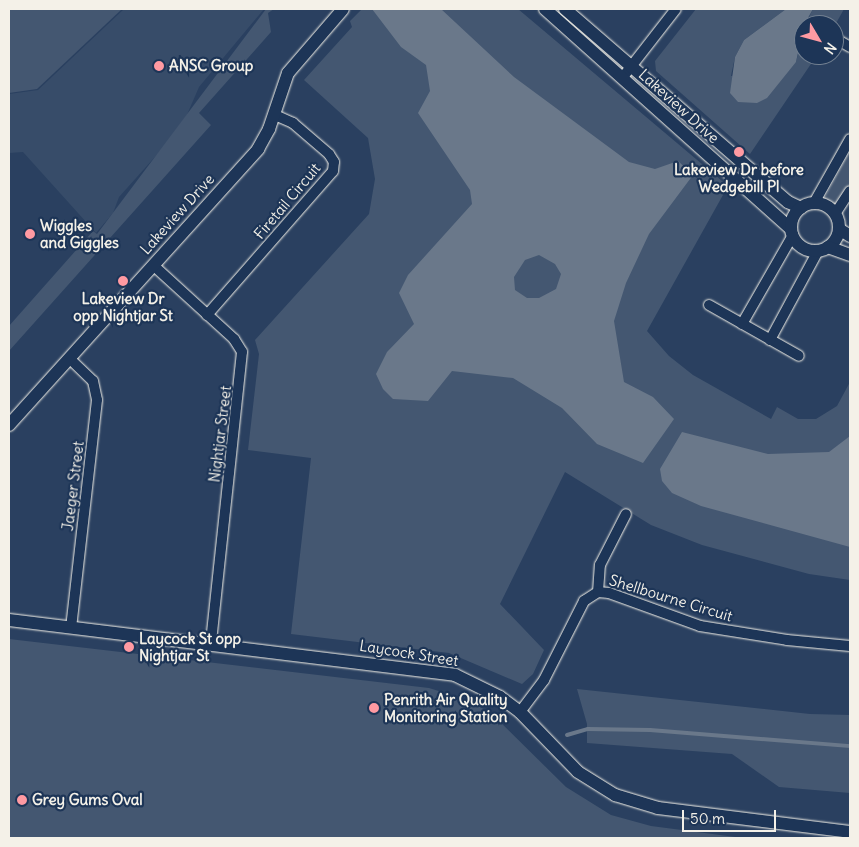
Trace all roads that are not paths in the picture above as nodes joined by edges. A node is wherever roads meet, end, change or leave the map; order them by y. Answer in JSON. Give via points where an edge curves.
{"nodes":[{"id":1,"x":343,"y":9,"type":"edge"},
{"id":2,"x":545,"y":9,"type":"edge"},
{"id":3,"x":565,"y":9,"type":"edge"},
{"id":4,"x":676,"y":9,"type":"edge"},
{"id":5,"x":628,"y":72,"type":"junction"},
{"id":6,"x":275,"y":115,"type":"junction"},
{"id":7,"x":850,"y":139,"type":"edge"},
{"id":8,"x":850,"y":191,"type":"edge"},
{"id":9,"x":814,"y":203,"type":"junction"},
{"id":10,"x":801,"y":208,"type":"junction"},
{"id":11,"x":835,"y":214,"type":"junction"},
{"id":12,"x":839,"y":229,"type":"junction"},
{"id":13,"x":792,"y":232,"type":"junction"},
{"id":14,"x":850,"y":236,"type":"edge"},
{"id":15,"x":823,"y":249,"type":"junction"},
{"id":16,"x":850,"y":255,"type":"edge"},
{"id":17,"x":153,"y":265,"type":"junction"},
{"id":18,"x":709,"y":305,"type":"dead end"},
{"id":19,"x":207,"y":315,"type":"junction"},
{"id":20,"x":742,"y":324,"type":"junction"},
{"id":21,"x":770,"y":340,"type":"junction"},
{"id":22,"x":799,"y":356,"type":"dead end"},
{"id":23,"x":69,"y":358,"type":"junction"},
{"id":24,"x":9,"y":426,"type":"edge"},
{"id":25,"x":626,"y":514,"type":"dead end"},
{"id":26,"x":598,"y":592,"type":"junction"},
{"id":27,"x":9,"y":620,"type":"edge"},
{"id":28,"x":71,"y":628,"type":"junction"},
{"id":29,"x":211,"y":644,"type":"junction"},
{"id":30,"x":850,"y":646,"type":"edge"},
{"id":31,"x":520,"y":712,"type":"junction"},
{"id":32,"x":850,"y":832,"type":"edge"}],
"edges":[{"from":1,"to":6,"type":"street","name":"Lakeview Drive","via":[[288,73],[279,92]]},
{"from":2,"to":5,"type":"street","name":"Lakeview Drive"},
{"from":3,"to":5,"type":"street","name":"Lakeview Drive"},
{"from":4,"to":5,"type":"street"},
{"from":5,"to":10,"type":"street","name":"Lakeview Drive","via":[[788,202]]},
{"from":5,"to":13,"type":"street","name":"Lakeview Drive"},
{"from":6,"to":17,"type":"street","name":"Lakeview Drive","via":[[258,148]]},
{"from":6,"to":19,"type":"street","name":"Firetail Circuit","via":[[294,123],[329,154],[334,162],[333,171]]},
{"from":7,"to":9,"type":"street"},
{"from":8,"to":11,"type":"street"},
{"from":9,"to":10,"type":"street"},
{"from":9,"to":11,"type":"street"},
{"from":10,"to":13,"type":"street","via":[[796,214]]},
{"from":11,"to":12,"type":"street"},
{"from":12,"to":14,"type":"street"},
{"from":12,"to":15,"type":"street"},
{"from":13,"to":15,"type":"street","via":[[803,248]]},
{"from":13,"to":20,"type":"street"},
{"from":15,"to":16,"type":"street"},
{"from":15,"to":21,"type":"street"},
{"from":17,"to":19,"type":"street","name":"Nightjar Street"},
{"from":17,"to":23,"type":"street","name":"Lakeview Drive"},
{"from":18,"to":20,"type":"street"},
{"from":19,"to":29,"type":"street","name":"Nightjar Street","via":[[234,339],[244,360]]},
{"from":20,"to":21,"type":"street"},
{"from":21,"to":22,"type":"street"},
{"from":23,"to":24,"type":"street","name":"Lakeview Drive"},
{"from":23,"to":28,"type":"street","name":"Jaeger Street","via":[[93,381],[98,400]]},
{"from":25,"to":26,"type":"street","via":[[600,565]]},
{"from":26,"to":30,"type":"street","name":"Shellbourne Circuit","via":[[609,593],[700,626]]},
{"from":26,"to":31,"type":"street","name":"Shellbourne Circuit","via":[[584,601],[544,680]]},
{"from":27,"to":28,"type":"street","name":"Laycock Street"},
{"from":28,"to":29,"type":"street","name":"Laycock Street"},
{"from":29,"to":31,"type":"street","name":"Laycock Street","via":[[455,674],[500,696]]},
{"from":31,"to":32,"type":"street","name":"Laycock Street","via":[[578,772],[608,792],[636,803]]}]}
